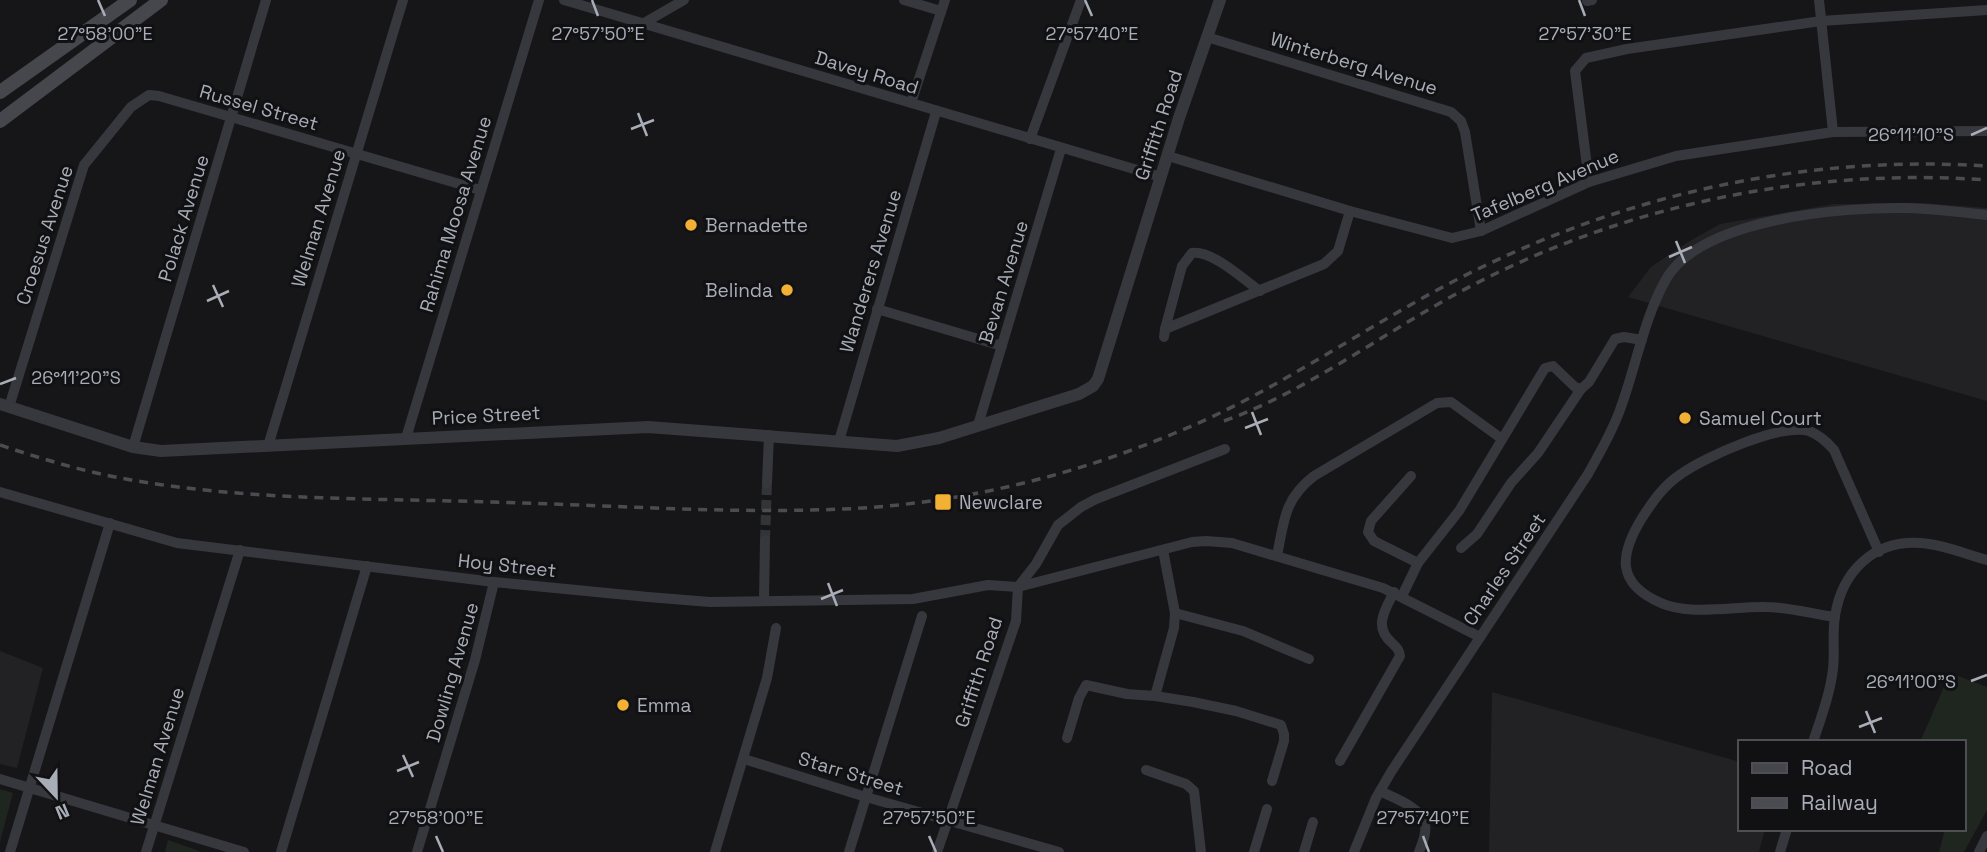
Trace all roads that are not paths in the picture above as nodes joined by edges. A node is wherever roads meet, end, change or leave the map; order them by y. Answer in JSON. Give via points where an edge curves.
{"nodes":[{"id":1,"x":130,"y":0,"type":"edge"},
{"id":2,"x":161,"y":0,"type":"edge"},
{"id":3,"x":266,"y":0,"type":"edge"},
{"id":4,"x":403,"y":0,"type":"edge"},
{"id":5,"x":539,"y":0,"type":"edge"},
{"id":6,"x":564,"y":0,"type":"edge"},
{"id":7,"x":684,"y":0,"type":"edge"},
{"id":8,"x":904,"y":0,"type":"edge"},
{"id":9,"x":1081,"y":0,"type":"edge"},
{"id":10,"x":1220,"y":0,"type":"edge"},
{"id":11,"x":1819,"y":0,"type":"edge"},
{"id":12,"x":943,"y":5,"type":"edge"},
{"id":13,"x":1987,"y":10,"type":"edge"},
{"id":14,"x":1821,"y":21,"type":"junction"},
{"id":15,"x":644,"y":23,"type":"junction"},
{"id":16,"x":1207,"y":37,"type":"junction"},
{"id":17,"x":0,"y":92,"type":"edge"},
{"id":18,"x":149,"y":95,"type":"joint"},
{"id":19,"x":911,"y":103,"type":"junction"},
{"id":20,"x":936,"y":112,"type":"junction"},
{"id":21,"x":231,"y":117,"type":"junction"},
{"id":22,"x":0,"y":121,"type":"edge"},
{"id":23,"x":1987,"y":131,"type":"edge"},
{"id":24,"x":1833,"y":132,"type":"junction"},
{"id":25,"x":1030,"y":139,"type":"junction"},
{"id":26,"x":1061,"y":149,"type":"junction"},
{"id":27,"x":356,"y":153,"type":"junction"},
{"id":28,"x":1168,"y":156,"type":"junction"},
{"id":29,"x":1161,"y":177,"type":"junction"},
{"id":30,"x":1589,"y":182,"type":"junction"},
{"id":31,"x":480,"y":190,"type":"junction"},
{"id":32,"x":1350,"y":211,"type":"junction"},
{"id":33,"x":1987,"y":215,"type":"edge"},
{"id":34,"x":1481,"y":231,"type":"junction"},
{"id":35,"x":1260,"y":291,"type":"junction"},
{"id":36,"x":877,"y":309,"type":"junction"},
{"id":37,"x":1642,"y":340,"type":"junction"},
{"id":38,"x":1002,"y":346,"type":"junction"},
{"id":39,"x":1581,"y":389,"type":"junction"},
{"id":40,"x":5,"y":405,"type":"edge"},
{"id":41,"x":978,"y":425,"type":"junction"},
{"id":42,"x":769,"y":435,"type":"junction"},
{"id":43,"x":406,"y":438,"type":"junction"},
{"id":44,"x":1502,"y":439,"type":"junction"},
{"id":45,"x":839,"y":441,"type":"junction"},
{"id":46,"x":268,"y":446,"type":"junction"},
{"id":47,"x":133,"y":447,"type":"junction"},
{"id":48,"x":1225,"y":449,"type":"dead end"},
{"id":49,"x":1411,"y":476,"type":"dead end"},
{"id":50,"x":767,"y":483,"type":"tunnel mouth"},
{"id":51,"x":0,"y":492,"type":"edge"},
{"id":52,"x":110,"y":523,"type":"junction"},
{"id":53,"x":765,"y":540,"type":"tunnel mouth"},
{"id":54,"x":1461,"y":548,"type":"dead end"},
{"id":55,"x":240,"y":550,"type":"junction"},
{"id":56,"x":1163,"y":550,"type":"junction"},
{"id":57,"x":1879,"y":552,"type":"junction"},
{"id":58,"x":1277,"y":556,"type":"junction"},
{"id":59,"x":1987,"y":560,"type":"edge"},
{"id":60,"x":1418,"y":563,"type":"junction"},
{"id":61,"x":366,"y":566,"type":"junction"},
{"id":62,"x":494,"y":582,"type":"junction"},
{"id":63,"x":1018,"y":587,"type":"junction"},
{"id":64,"x":1398,"y":594,"type":"junction"},
{"id":65,"x":764,"y":600,"type":"junction"},
{"id":66,"x":1175,"y":613,"type":"junction"},
{"id":67,"x":922,"y":616,"type":"dead end"},
{"id":68,"x":1835,"y":617,"type":"junction"},
{"id":69,"x":776,"y":628,"type":"dead end"},
{"id":70,"x":1480,"y":637,"type":"junction"},
{"id":71,"x":1309,"y":659,"type":"dead end"},
{"id":72,"x":1155,"y":696,"type":"junction"},
{"id":73,"x":1066,"y":738,"type":"dead end"},
{"id":74,"x":1815,"y":740,"type":"edge"},
{"id":75,"x":744,"y":759,"type":"junction"},
{"id":76,"x":1340,"y":761,"type":"dead end"},
{"id":77,"x":1146,"y":770,"type":"dead end"},
{"id":78,"x":0,"y":779,"type":"edge"},
{"id":79,"x":1272,"y":781,"type":"dead end"},
{"id":80,"x":30,"y":787,"type":"junction"},
{"id":81,"x":1380,"y":791,"type":"junction"},
{"id":82,"x":866,"y":797,"type":"junction"},
{"id":83,"x":1268,"y":809,"type":"dead end"},
{"id":84,"x":948,"y":819,"type":"junction"},
{"id":85,"x":1313,"y":822,"type":"dead end"},
{"id":86,"x":154,"y":825,"type":"junction"},
{"id":87,"x":1786,"y":831,"type":"edge"},
{"id":88,"x":1987,"y":836,"type":"edge"},
{"id":89,"x":1023,"y":847,"type":"edge"},
{"id":90,"x":10,"y":852,"type":"edge"},
{"id":91,"x":146,"y":852,"type":"edge"},
{"id":92,"x":244,"y":852,"type":"edge"},
{"id":93,"x":281,"y":852,"type":"edge"},
{"id":94,"x":417,"y":852,"type":"edge"},
{"id":95,"x":715,"y":852,"type":"edge"},
{"id":96,"x":849,"y":852,"type":"edge"},
{"id":97,"x":937,"y":852,"type":"edge"},
{"id":98,"x":1059,"y":852,"type":"edge"},
{"id":99,"x":1201,"y":852,"type":"edge"},
{"id":100,"x":1254,"y":852,"type":"edge"},
{"id":101,"x":1304,"y":852,"type":"edge"},
{"id":102,"x":1354,"y":852,"type":"edge"},
{"id":103,"x":1419,"y":852,"type":"edge"},
{"id":104,"x":1780,"y":852,"type":"edge"},
{"id":105,"x":1979,"y":852,"type":"edge"}],
"edges":[{"from":1,"to":17,"type":"main road"},
{"from":2,"to":22,"type":"main road"},
{"from":3,"to":21,"type":"street","name":"Polack Avenue"},
{"from":4,"to":27,"type":"street","name":"Welman Avenue"},
{"from":5,"to":31,"type":"street","name":"Rahima Moosa Avenue"},
{"from":6,"to":15,"type":"street","name":"Davey Road"},
{"from":7,"to":15,"type":"street"},
{"from":8,"to":12,"type":"street"},
{"from":9,"to":25,"type":"street"},
{"from":10,"to":16,"type":"street","name":"Griffith Road"},
{"from":11,"to":14,"type":"street"},
{"from":12,"to":19,"type":"street"},
{"from":13,"to":14,"type":"street"},
{"from":14,"to":24,"type":"street"},
{"from":14,"to":30,"type":"street","via":[[1586,58],[1575,71]]},
{"from":15,"to":19,"type":"street","name":"Davey Road"},
{"from":16,"to":28,"type":"street","name":"Griffith Road"},
{"from":16,"to":34,"type":"street","name":"Winterberg Avenue","via":[[1451,112],[1465,132]]},
{"from":18,"to":21,"type":"street","name":"Russel Street"},
{"from":18,"to":40,"type":"street","name":"Croesus Avenue","via":[[131,107],[84,165]]},
{"from":19,"to":20,"type":"street","name":"Davey Road"},
{"from":20,"to":25,"type":"street","name":"Davey Road"},
{"from":20,"to":36,"type":"street","name":"Wanderers Avenue"},
{"from":21,"to":27,"type":"street","name":"Russel Street"},
{"from":21,"to":47,"type":"street","name":"Polack Avenue"},
{"from":23,"to":24,"type":"street","name":"Tafelberg Avenue"},
{"from":24,"to":30,"type":"street","name":"Tafelberg Avenue","via":[[1676,156]]},
{"from":25,"to":26,"type":"street","name":"Davey Road"},
{"from":26,"to":29,"type":"street","name":"Davey Road"},
{"from":26,"to":38,"type":"street","name":"Bevan Avenue"},
{"from":27,"to":31,"type":"street","name":"Russel Street"},
{"from":27,"to":46,"type":"street","name":"Welman Avenue"},
{"from":28,"to":29,"type":"street","name":"Griffith Road"},
{"from":28,"to":32,"type":"street","name":"Tafelberg Avenue"},
{"from":29,"to":41,"type":"street","name":"Griffith Road","via":[[1093,386]]},
{"from":30,"to":34,"type":"street","name":"Tafelberg Avenue"},
{"from":31,"to":43,"type":"street","name":"Rahima Moosa Avenue"},
{"from":32,"to":34,"type":"street","name":"Tafelberg Avenue","via":[[1441,237],[1461,238]]},
{"from":32,"to":35,"type":"street","via":[[1332,258]]},
{"from":33,"to":37,"type":"street","name":"Charles Street","via":[[1862,209],[1764,222],[1719,238],[1682,260],[1666,278]]},
{"from":35,"to":35,"type":"street","via":[[1226,266],[1202,253],[1192,253],[1182,266],[1164,333]]},
{"from":36,"to":38,"type":"street"},
{"from":36,"to":45,"type":"street","name":"Wanderers Avenue"},
{"from":37,"to":39,"type":"street","via":[[1615,339]]},
{"from":37,"to":70,"type":"street","name":"Charles Street","via":[[1606,441]]},
{"from":38,"to":41,"type":"street","name":"Bevan Avenue"},
{"from":39,"to":44,"type":"street","via":[[1547,366]]},
{"from":39,"to":54,"type":"street","via":[[1477,534]]},
{"from":40,"to":47,"type":"street","name":"Price Street"},
{"from":41,"to":45,"type":"street","name":"Price Street","via":[[911,445]]},
{"from":42,"to":43,"type":"street","name":"Price Street","via":[[648,427]]},
{"from":42,"to":45,"type":"street","name":"Price Street"},
{"from":42,"to":50,"type":"street"},
{"from":43,"to":46,"type":"street","name":"Price Street"},
{"from":44,"to":58,"type":"street","via":[[1451,402],[1437,403],[1297,490],[1287,508]]},
{"from":44,"to":60,"type":"street","via":[[1459,511]]},
{"from":46,"to":47,"type":"street","name":"Price Street","via":[[161,451]]},
{"from":48,"to":63,"type":"street","via":[[1081,507],[1058,525]]},
{"from":49,"to":60,"type":"street","via":[[1371,521],[1368,532],[1374,541]]},
{"from":51,"to":52,"type":"street","name":"Hoy Street"},
{"from":52,"to":55,"type":"street","name":"Hoy Street","via":[[164,541]]},
{"from":52,"to":80,"type":"street"},
{"from":53,"to":65,"type":"street"},
{"from":55,"to":61,"type":"street","name":"Hoy Street"},
{"from":55,"to":86,"type":"street","name":"Welman Avenue"},
{"from":56,"to":58,"type":"street","name":"Hoy Street","via":[[1217,541]]},
{"from":56,"to":63,"type":"street","name":"Hoy Street"},
{"from":56,"to":66,"type":"street"},
{"from":57,"to":59,"type":"street","via":[[1918,542]]},
{"from":57,"to":68,"type":"street","via":[[1852,570]]},
{"from":57,"to":68,"type":"street","via":[[1834,450],[1824,438],[1794,429],[1760,437],[1680,474],[1651,504],[1630,538],[1624,561],[1631,580],[1664,605],[1769,607]]},
{"from":58,"to":64,"type":"street","name":"Hoy Street"},
{"from":60,"to":64,"type":"street"},
{"from":61,"to":62,"type":"street","name":"Hoy Street"},
{"from":61,"to":93,"type":"street"},
{"from":62,"to":65,"type":"street","name":"Hoy Street","via":[[695,601]]},
{"from":62,"to":94,"type":"street","name":"Dowling Avenue"},
{"from":63,"to":65,"type":"street","name":"Hoy Street","via":[[989,585],[913,599]]},
{"from":63,"to":84,"type":"street","name":"Griffith Road","via":[[1016,621]]},
{"from":64,"to":70,"type":"street","name":"Hoy Street"},
{"from":64,"to":76,"type":"street","via":[[1381,623],[1400,656]]},
{"from":66,"to":71,"type":"street","via":[[1243,631]]},
{"from":66,"to":72,"type":"street"},
{"from":67,"to":82,"type":"street"},
{"from":68,"to":74,"type":"street","via":[[1833,671]]},
{"from":69,"to":75,"type":"street"},
{"from":70,"to":81,"type":"street","name":"Charles Street"},
{"from":72,"to":73,"type":"street","via":[[1086,684]]},
{"from":72,"to":79,"type":"street","via":[[1236,711],[1281,725],[1284,741]]},
{"from":75,"to":82,"type":"street","name":"Starr Street"},
{"from":75,"to":95,"type":"street"},
{"from":77,"to":99,"type":"street","via":[[1194,791]]},
{"from":78,"to":80,"type":"street"},
{"from":80,"to":86,"type":"street"},
{"from":80,"to":90,"type":"street"},
{"from":81,"to":102,"type":"street","name":"Charles Street"},
{"from":81,"to":103,"type":"street","via":[[1422,818],[1425,829]]},
{"from":82,"to":84,"type":"street","name":"Starr Street"},
{"from":82,"to":96,"type":"street"},
{"from":83,"to":100,"type":"street"},
{"from":84,"to":89,"type":"street","name":"Starr Street"},
{"from":84,"to":97,"type":"street","name":"Griffith Road"},
{"from":85,"to":101,"type":"street"},
{"from":86,"to":91,"type":"street","name":"Welman Avenue"},
{"from":86,"to":92,"type":"street"},
{"from":87,"to":104,"type":"street"},
{"from":88,"to":105,"type":"street"},
{"from":89,"to":98,"type":"street","name":"Starr Street"}]}
